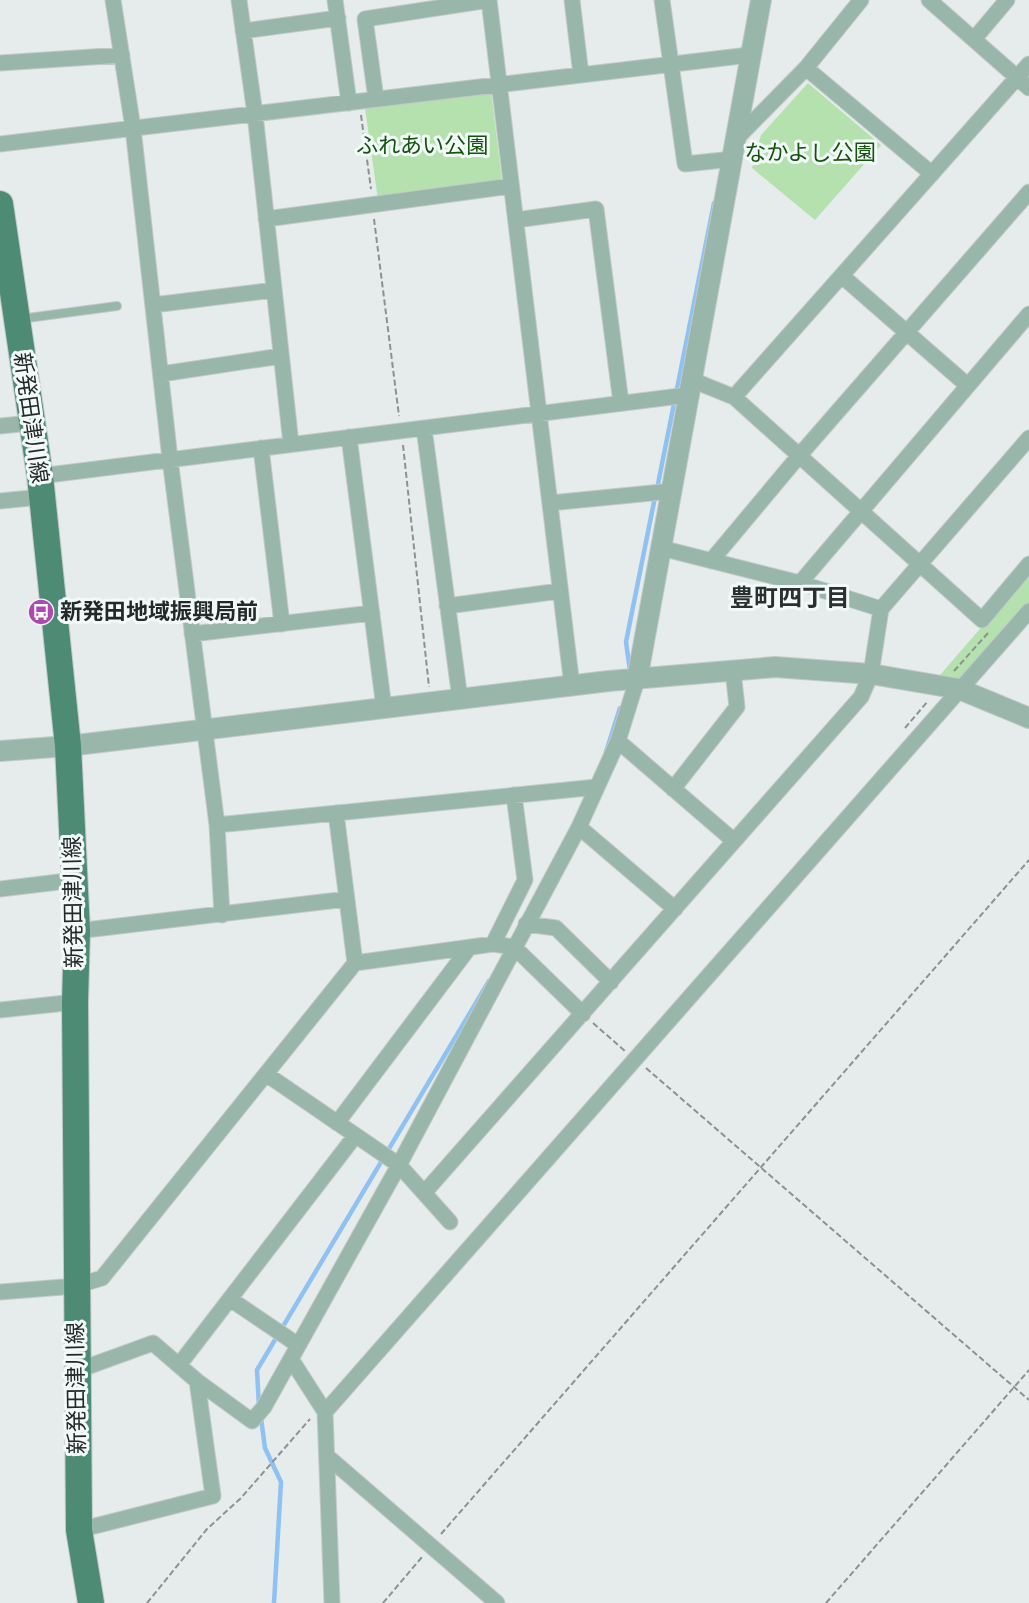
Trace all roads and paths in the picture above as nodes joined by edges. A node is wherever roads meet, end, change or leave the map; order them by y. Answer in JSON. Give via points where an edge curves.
{"nodes":[{"id":1,"x":113,"y":0,"type":"edge"},
{"id":2,"x":239,"y":0,"type":"edge"},
{"id":3,"x":335,"y":0,"type":"edge"},
{"id":4,"x":489,"y":0,"type":"edge"},
{"id":5,"x":572,"y":0,"type":"edge"},
{"id":6,"x":662,"y":0,"type":"edge"},
{"id":7,"x":761,"y":0,"type":"edge"},
{"id":8,"x":861,"y":0,"type":"edge"},
{"id":9,"x":930,"y":0,"type":"edge"},
{"id":10,"x":1007,"y":0,"type":"edge"},
{"id":11,"x":338,"y":18,"type":"junction"},
{"id":12,"x":243,"y":31,"type":"junction"},
{"id":13,"x":975,"y":38,"type":"junction"},
{"id":14,"x":749,"y":54,"type":"junction"},
{"id":15,"x":122,"y":55,"type":"junction"},
{"id":16,"x":0,"y":63,"type":"edge"},
{"id":17,"x":670,"y":64,"type":"junction"},
{"id":18,"x":1029,"y":64,"type":"edge"},
{"id":19,"x":806,"y":68,"type":"junction"},
{"id":20,"x":581,"y":75,"type":"junction"},
{"id":21,"x":1023,"y":83,"type":"edge"},
{"id":22,"x":499,"y":84,"type":"junction"},
{"id":23,"x":376,"y":99,"type":"junction"},
{"id":24,"x":354,"y":102,"type":"junction"},
{"id":25,"x":255,"y":114,"type":"junction"},
{"id":26,"x":133,"y":128,"type":"junction"},
{"id":27,"x":737,"y":138,"type":"junction"},
{"id":28,"x":0,"y":144,"type":"edge"},
{"id":29,"x":733,"y":159,"type":"junction"},
{"id":30,"x":932,"y":174,"type":"junction"},
{"id":31,"x":512,"y":186,"type":"junction"},
{"id":32,"x":1029,"y":192,"type":"edge"},
{"id":33,"x":0,"y":204,"type":"edge"},
{"id":34,"x":373,"y":206,"type":"junction"},
{"id":35,"x":266,"y":219,"type":"junction"},
{"id":36,"x":516,"y":220,"type":"junction"},
{"id":37,"x":842,"y":276,"type":"junction"},
{"id":38,"x":274,"y":290,"type":"junction"},
{"id":39,"x":153,"y":305,"type":"junction"},
{"id":40,"x":117,"y":306,"type":"dead end"},
{"id":41,"x":1029,"y":314,"type":"edge"},
{"id":42,"x":16,"y":320,"type":"junction"},
{"id":43,"x":906,"y":333,"type":"junction"},
{"id":44,"x":281,"y":356,"type":"junction"},
{"id":45,"x":161,"y":374,"type":"junction"},
{"id":46,"x":967,"y":385,"type":"junction"},
{"id":47,"x":690,"y":388,"type":"junction"},
{"id":48,"x":734,"y":398,"type":"junction"},
{"id":49,"x":621,"y":403,"type":"junction"},
{"id":50,"x":539,"y":413,"type":"junction"},
{"id":51,"x":31,"y":423,"type":"junction"},
{"id":52,"x":0,"y":426,"type":"edge"},
{"id":53,"x":423,"y":428,"type":"junction"},
{"id":54,"x":401,"y":431,"type":"junction"},
{"id":55,"x":350,"y":437,"type":"junction"},
{"id":56,"x":1029,"y":438,"type":"edge"},
{"id":57,"x":291,"y":444,"type":"junction"},
{"id":58,"x":261,"y":448,"type":"junction"},
{"id":59,"x":798,"y":457,"type":"junction"},
{"id":60,"x":170,"y":459,"type":"junction"},
{"id":61,"x":40,"y":487,"type":"junction"},
{"id":62,"x":672,"y":491,"type":"junction"},
{"id":63,"x":0,"y":501,"type":"edge"},
{"id":64,"x":550,"y":503,"type":"junction"},
{"id":65,"x":859,"y":510,"type":"junction"},
{"id":66,"x":661,"y":548,"type":"junction"},
{"id":67,"x":711,"y":561,"type":"junction"},
{"id":68,"x":1029,"y":564,"type":"edge"},
{"id":69,"x":920,"y":565,"type":"junction"},
{"id":70,"x":800,"y":583,"type":"junction"},
{"id":71,"x":560,"y":591,"type":"junction"},
{"id":72,"x":447,"y":606,"type":"junction"},
{"id":73,"x":881,"y":609,"type":"junction"},
{"id":74,"x":1029,"y":611,"type":"edge"},
{"id":75,"x":372,"y":613,"type":"junction"},
{"id":76,"x":282,"y":624,"type":"junction"},
{"id":77,"x":192,"y":634,"type":"junction"},
{"id":78,"x":733,"y":671,"type":"junction"},
{"id":79,"x":871,"y":674,"type":"junction"},
{"id":80,"x":637,"y":680,"type":"junction"},
{"id":81,"x":572,"y":686,"type":"junction"},
{"id":82,"x":959,"y":689,"type":"junction"},
{"id":83,"x":460,"y":699,"type":"junction"},
{"id":84,"x":431,"y":702,"type":"junction"},
{"id":85,"x":384,"y":708,"type":"junction"},
{"id":86,"x":1029,"y":718,"type":"edge"},
{"id":87,"x":204,"y":729,"type":"junction"},
{"id":88,"x":618,"y":741,"type":"junction"},
{"id":89,"x":68,"y":746,"type":"junction"},
{"id":90,"x":0,"y":751,"type":"edge"},
{"id":91,"x":597,"y":787,"type":"junction"},
{"id":92,"x":673,"y":789,"type":"junction"},
{"id":93,"x":514,"y":795,"type":"junction"},
{"id":94,"x":336,"y":813,"type":"junction"},
{"id":95,"x":217,"y":825,"type":"junction"},
{"id":96,"x":579,"y":827,"type":"junction"},
{"id":97,"x":734,"y":842,"type":"junction"},
{"id":98,"x":1029,"y":860,"type":"edge"},
{"id":99,"x":75,"y":880,"type":"junction"},
{"id":100,"x":0,"y":889,"type":"edge"},
{"id":101,"x":347,"y":899,"type":"junction"},
{"id":102,"x":675,"y":909,"type":"junction"},
{"id":103,"x":222,"y":915,"type":"junction"},
{"id":104,"x":526,"y":924,"type":"junction"},
{"id":105,"x":77,"y":931,"type":"junction"},
{"id":106,"x":493,"y":944,"type":"junction"},
{"id":107,"x":514,"y":947,"type":"junction"},
{"id":108,"x":470,"y":948,"type":"junction"},
{"id":109,"x":355,"y":963,"type":"junction"},
{"id":110,"x":611,"y":982,"type":"junction"},
{"id":111,"x":75,"y":1002,"type":"junction"},
{"id":112,"x":0,"y":1010,"type":"edge"},
{"id":113,"x":583,"y":1014,"type":"junction"},
{"id":114,"x":637,"y":1060,"type":"junction"},
{"id":115,"x":266,"y":1074,"type":"junction"},
{"id":116,"x":337,"y":1123,"type":"junction"},
{"id":117,"x":355,"y":1136,"type":"junction"},
{"id":118,"x":399,"y":1165,"type":"junction"},
{"id":119,"x":761,"y":1168,"type":"junction"},
{"id":120,"x":424,"y":1193,"type":"junction"},
{"id":121,"x":450,"y":1222,"type":"dead end"},
{"id":122,"x":76,"y":1286,"type":"junction"},
{"id":123,"x":0,"y":1292,"type":"edge"},
{"id":124,"x":230,"y":1299,"type":"junction"},
{"id":125,"x":294,"y":1352,"type":"junction"},
{"id":126,"x":179,"y":1365,"type":"junction"},
{"id":127,"x":1029,"y":1370,"type":"edge"},
{"id":128,"x":76,"y":1371,"type":"junction"},
{"id":129,"x":197,"y":1381,"type":"junction"},
{"id":130,"x":1014,"y":1387,"type":"junction"},
{"id":131,"x":1029,"y":1400,"type":"edge"},
{"id":132,"x":325,"y":1412,"type":"junction"},
{"id":133,"x":278,"y":1455,"type":"dead end"},
{"id":134,"x":327,"y":1457,"type":"junction"},
{"id":135,"x":79,"y":1530,"type":"junction"},
{"id":136,"x":431,"y":1546,"type":"junction"},
{"id":137,"x":91,"y":1603,"type":"edge"},
{"id":138,"x":147,"y":1603,"type":"edge"},
{"id":139,"x":332,"y":1603,"type":"edge"},
{"id":140,"x":383,"y":1603,"type":"edge"},
{"id":141,"x":497,"y":1603,"type":"edge"},
{"id":142,"x":826,"y":1603,"type":"edge"}],
"edges":[{"from":1,"to":15,"type":"street"},
{"from":2,"to":12,"type":"street"},
{"from":3,"to":11,"type":"street"},
{"from":4,"to":22,"type":"street"},
{"from":4,"to":23,"type":"street","via":[[365,19]]},
{"from":5,"to":20,"type":"street"},
{"from":6,"to":17,"type":"street"},
{"from":7,"to":14,"type":"street"},
{"from":8,"to":19,"type":"street"},
{"from":9,"to":13,"type":"street"},
{"from":10,"to":13,"type":"street"},
{"from":11,"to":12,"type":"street"},
{"from":11,"to":24,"type":"street"},
{"from":12,"to":25,"type":"street"},
{"from":13,"to":21,"type":"street"},
{"from":14,"to":17,"type":"street"},
{"from":14,"to":27,"type":"street"},
{"from":15,"to":16,"type":"street"},
{"from":15,"to":26,"type":"street"},
{"from":17,"to":20,"type":"street"},
{"from":17,"to":29,"type":"street","via":[[685,164]]},
{"from":18,"to":21,"type":"street"},
{"from":19,"to":27,"type":"street"},
{"from":19,"to":30,"type":"street"},
{"from":20,"to":22,"type":"street"},
{"from":21,"to":30,"type":"street"},
{"from":22,"to":23,"type":"street"},
{"from":22,"to":31,"type":"street"},
{"from":23,"to":24,"type":"street"},
{"from":24,"to":25,"type":"street"},
{"from":24,"to":34,"type":"path"},
{"from":25,"to":26,"type":"street"},
{"from":25,"to":35,"type":"street"},
{"from":26,"to":28,"type":"street"},
{"from":26,"to":39,"type":"street"},
{"from":27,"to":29,"type":"street"},
{"from":29,"to":47,"type":"street"},
{"from":30,"to":37,"type":"street"},
{"from":31,"to":34,"type":"street"},
{"from":31,"to":36,"type":"street"},
{"from":32,"to":43,"type":"street"},
{"from":33,"to":42,"type":"main road","name":"新発田津川線"},
{"from":34,"to":35,"type":"street"},
{"from":34,"to":54,"type":"path"},
{"from":35,"to":38,"type":"street"},
{"from":36,"to":49,"type":"street","via":[[596,209]]},
{"from":36,"to":50,"type":"street"},
{"from":37,"to":43,"type":"street"},
{"from":37,"to":48,"type":"street"},
{"from":38,"to":39,"type":"street"},
{"from":38,"to":44,"type":"street"},
{"from":39,"to":45,"type":"street"},
{"from":40,"to":42,"type":"lane"},
{"from":41,"to":46,"type":"street"},
{"from":42,"to":51,"type":"main road","name":"新発田津川線"},
{"from":43,"to":46,"type":"street"},
{"from":43,"to":59,"type":"street"},
{"from":44,"to":45,"type":"street"},
{"from":44,"to":57,"type":"street"},
{"from":45,"to":60,"type":"street"},
{"from":46,"to":65,"type":"street"},
{"from":47,"to":48,"type":"street"},
{"from":47,"to":49,"type":"street"},
{"from":47,"to":62,"type":"street"},
{"from":48,"to":59,"type":"street"},
{"from":49,"to":50,"type":"street"},
{"from":50,"to":53,"type":"street"},
{"from":50,"to":64,"type":"street"},
{"from":51,"to":52,"type":"street"},
{"from":51,"to":61,"type":"main road","name":"新発田津川線"},
{"from":53,"to":54,"type":"street"},
{"from":53,"to":72,"type":"street"},
{"from":54,"to":55,"type":"street"},
{"from":54,"to":84,"type":"path"},
{"from":55,"to":57,"type":"street"},
{"from":55,"to":75,"type":"street"},
{"from":56,"to":69,"type":"street"},
{"from":57,"to":58,"type":"street"},
{"from":58,"to":60,"type":"street"},
{"from":58,"to":76,"type":"street"},
{"from":59,"to":65,"type":"street"},
{"from":59,"to":67,"type":"street"},
{"from":60,"to":61,"type":"street"},
{"from":60,"to":77,"type":"street"},
{"from":61,"to":63,"type":"street"},
{"from":61,"to":89,"type":"main road","name":"新発田津川線"},
{"from":62,"to":64,"type":"street"},
{"from":62,"to":66,"type":"street"},
{"from":64,"to":71,"type":"street"},
{"from":65,"to":69,"type":"street"},
{"from":65,"to":70,"type":"street"},
{"from":66,"to":67,"type":"street"},
{"from":66,"to":80,"type":"street"},
{"from":67,"to":70,"type":"street"},
{"from":68,"to":69,"type":"street","via":[[982,620]]},
{"from":69,"to":73,"type":"street"},
{"from":70,"to":73,"type":"street"},
{"from":71,"to":72,"type":"street"},
{"from":71,"to":81,"type":"street"},
{"from":72,"to":83,"type":"street"},
{"from":73,"to":79,"type":"street"},
{"from":74,"to":82,"type":"street"},
{"from":75,"to":76,"type":"street"},
{"from":75,"to":85,"type":"street"},
{"from":76,"to":77,"type":"street"},
{"from":77,"to":87,"type":"street"},
{"from":78,"to":79,"type":"street","via":[[775,667]]},
{"from":78,"to":80,"type":"street"},
{"from":78,"to":92,"type":"street","via":[[737,707]]},
{"from":79,"to":82,"type":"street"},
{"from":79,"to":97,"type":"street","via":[[861,697]]},
{"from":80,"to":81,"type":"street"},
{"from":80,"to":88,"type":"street"},
{"from":81,"to":83,"type":"street"},
{"from":82,"to":86,"type":"street"},
{"from":82,"to":114,"type":"street"},
{"from":83,"to":84,"type":"street"},
{"from":84,"to":85,"type":"street"},
{"from":85,"to":87,"type":"street"},
{"from":87,"to":89,"type":"street"},
{"from":87,"to":95,"type":"street"},
{"from":88,"to":91,"type":"street"},
{"from":88,"to":92,"type":"street"},
{"from":89,"to":90,"type":"street"},
{"from":89,"to":99,"type":"main road","name":"新発田津川線"},
{"from":91,"to":93,"type":"street"},
{"from":91,"to":96,"type":"street"},
{"from":92,"to":97,"type":"street"},
{"from":93,"to":94,"type":"street"},
{"from":93,"to":106,"type":"street","via":[[525,880]]},
{"from":94,"to":95,"type":"street"},
{"from":94,"to":101,"type":"street"},
{"from":95,"to":103,"type":"street"},
{"from":96,"to":102,"type":"street"},
{"from":96,"to":104,"type":"street"},
{"from":97,"to":102,"type":"street"},
{"from":98,"to":119,"type":"path"},
{"from":99,"to":100,"type":"street"},
{"from":99,"to":105,"type":"main road","name":"新発田津川線"},
{"from":101,"to":103,"type":"street"},
{"from":101,"to":109,"type":"street"},
{"from":102,"to":110,"type":"street"},
{"from":103,"to":105,"type":"street"},
{"from":104,"to":107,"type":"street"},
{"from":104,"to":110,"type":"street","via":[[556,928]]},
{"from":105,"to":111,"type":"main road","name":"新発田津川線"},
{"from":106,"to":107,"type":"street"},
{"from":106,"to":108,"type":"street"},
{"from":107,"to":113,"type":"street"},
{"from":107,"to":118,"type":"street"},
{"from":108,"to":109,"type":"street"},
{"from":108,"to":116,"type":"street"},
{"from":109,"to":115,"type":"street"},
{"from":110,"to":113,"type":"street"},
{"from":111,"to":112,"type":"street"},
{"from":111,"to":122,"type":"main road","name":"新発田津川線"},
{"from":113,"to":114,"type":"path"},
{"from":113,"to":120,"type":"street"},
{"from":114,"to":119,"type":"path"},
{"from":114,"to":132,"type":"street"},
{"from":115,"to":116,"type":"street"},
{"from":115,"to":122,"type":"street","via":[[102,1278]]},
{"from":116,"to":117,"type":"street"},
{"from":117,"to":118,"type":"street"},
{"from":117,"to":124,"type":"street"},
{"from":118,"to":120,"type":"street"},
{"from":118,"to":125,"type":"street"},
{"from":119,"to":130,"type":"path"},
{"from":119,"to":136,"type":"path"},
{"from":120,"to":121,"type":"street"},
{"from":122,"to":123,"type":"street"},
{"from":122,"to":128,"type":"main road","name":"新発田津川線"},
{"from":124,"to":125,"type":"street"},
{"from":124,"to":126,"type":"street"},
{"from":125,"to":129,"type":"street","via":[[260,1413],[252,1420]]},
{"from":125,"to":132,"type":"street"},
{"from":126,"to":128,"type":"street","via":[[153,1344]]},
{"from":126,"to":129,"type":"street"},
{"from":127,"to":130,"type":"path"},
{"from":128,"to":135,"type":"main road","name":"新発田津川線"},
{"from":129,"to":135,"type":"street","via":[[213,1496]]},
{"from":130,"to":131,"type":"path"},
{"from":130,"to":142,"type":"path"},
{"from":132,"to":134,"type":"street"},
{"from":133,"to":138,"type":"path","via":[[241,1498],[207,1529]]},
{"from":134,"to":136,"type":"street"},
{"from":134,"to":139,"type":"street"},
{"from":135,"to":137,"type":"main road","name":"新発田津川線"},
{"from":136,"to":140,"type":"path"},
{"from":136,"to":141,"type":"street"}]}
